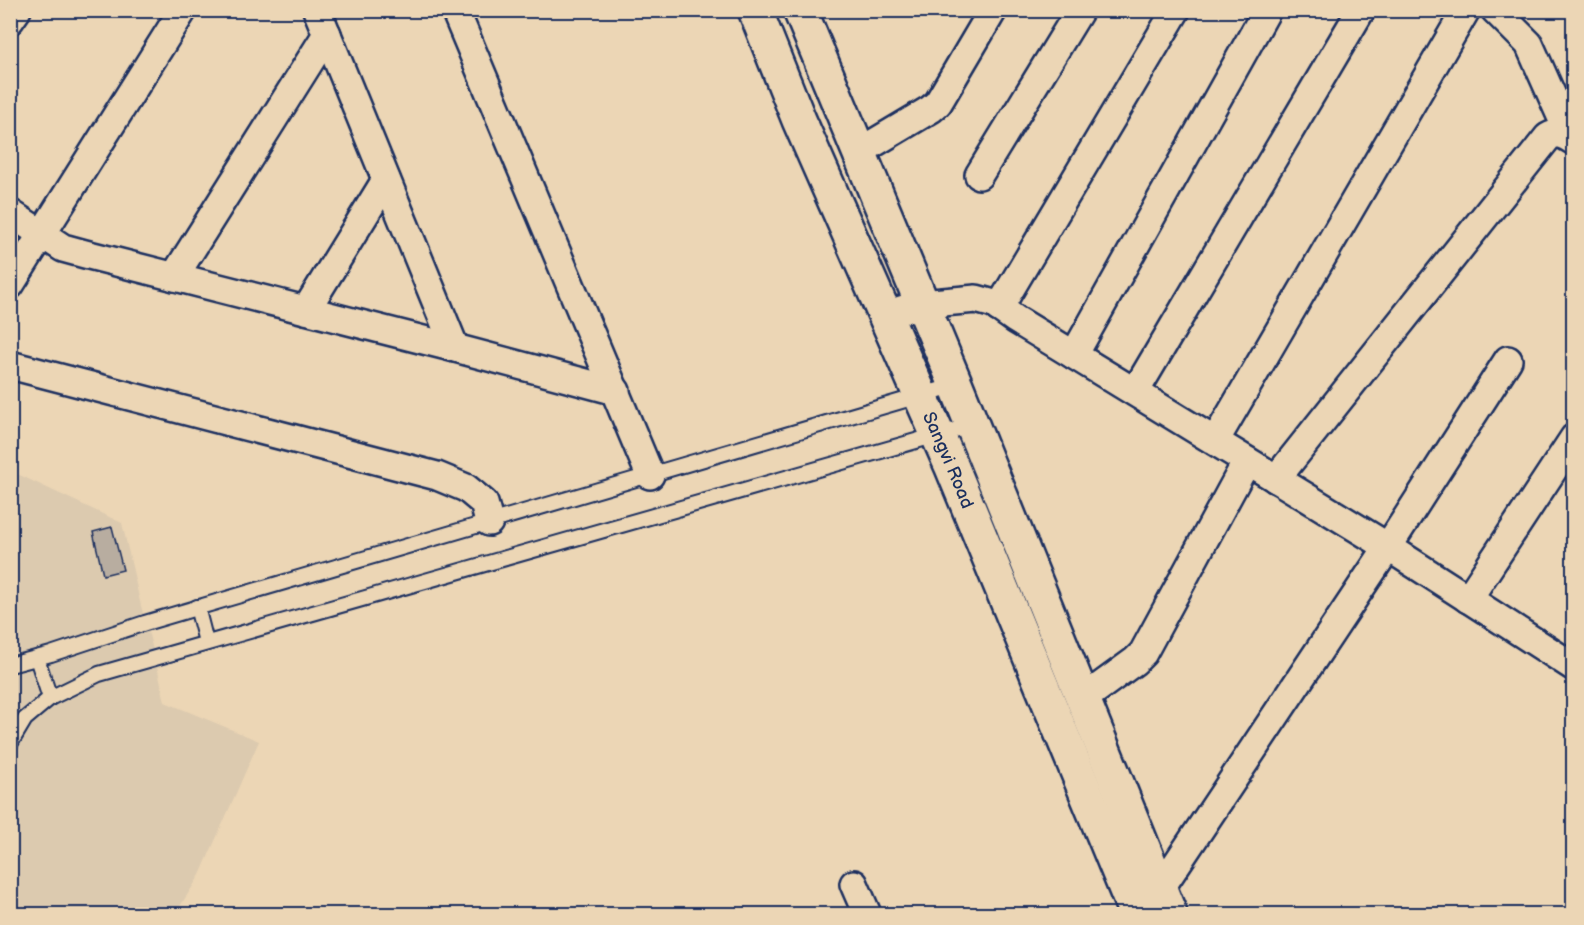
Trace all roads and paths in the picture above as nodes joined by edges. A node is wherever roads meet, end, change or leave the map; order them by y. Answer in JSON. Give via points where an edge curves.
{"nodes":[{"id":1,"x":17,"y":10,"type":"edge"},
{"id":2,"x":455,"y":10,"type":"edge"},
{"id":3,"x":756,"y":10,"type":"edge"},
{"id":4,"x":800,"y":10,"type":"edge"},
{"id":5,"x":993,"y":10,"type":"edge"},
{"id":6,"x":1080,"y":10,"type":"edge"},
{"id":7,"x":1176,"y":10,"type":"edge"},
{"id":8,"x":1267,"y":10,"type":"edge"},
{"id":9,"x":1361,"y":10,"type":"edge"},
{"id":10,"x":1466,"y":10,"type":"edge"},
{"id":11,"x":1494,"y":10,"type":"edge"},
{"id":12,"x":180,"y":12,"type":"edge"},
{"id":13,"x":10,"y":20,"type":"edge"},
{"id":14,"x":322,"y":22,"type":"edge"},
{"id":15,"x":1568,"y":127,"type":"edge"},
{"id":16,"x":859,"y":152,"type":"junction"},
{"id":17,"x":979,"y":175,"type":"dead end"},
{"id":18,"x":386,"y":180,"type":"junction"},
{"id":19,"x":10,"y":213,"type":"edge"},
{"id":20,"x":42,"y":234,"type":"junction"},
{"id":21,"x":174,"y":277,"type":"junction"},
{"id":22,"x":10,"y":285,"type":"edge"},
{"id":23,"x":921,"y":304,"type":"junction"},
{"id":24,"x":999,"y":308,"type":"junction"},
{"id":25,"x":306,"y":310,"type":"junction"},
{"id":26,"x":885,"y":315,"type":"junction"},
{"id":27,"x":455,"y":348,"type":"junction"},
{"id":28,"x":1074,"y":355,"type":"junction"},
{"id":29,"x":1508,"y":360,"type":"dead end"},
{"id":30,"x":10,"y":365,"type":"edge"},
{"id":31,"x":956,"y":385,"type":"junction"},
{"id":32,"x":616,"y":391,"type":"junction"},
{"id":33,"x":1135,"y":392,"type":"junction"},
{"id":34,"x":920,"y":396,"type":"junction"},
{"id":35,"x":972,"y":425,"type":"junction"},
{"id":36,"x":937,"y":434,"type":"junction"},
{"id":37,"x":1574,"y":438,"type":"edge"},
{"id":38,"x":1215,"y":441,"type":"junction"},
{"id":39,"x":1247,"y":461,"type":"junction"},
{"id":40,"x":650,"y":475,"type":"junction"},
{"id":41,"x":1276,"y":479,"type":"junction"},
{"id":42,"x":489,"y":522,"type":"junction"},
{"id":43,"x":1388,"y":547,"type":"junction"},
{"id":44,"x":1468,"y":599,"type":"junction"},
{"id":45,"x":197,"y":607,"type":"junction"},
{"id":46,"x":206,"y":642,"type":"junction"},
{"id":47,"x":37,"y":658,"type":"junction"},
{"id":48,"x":10,"y":665,"type":"edge"},
{"id":49,"x":1574,"y":667,"type":"edge"},
{"id":50,"x":50,"y":698,"type":"junction"},
{"id":51,"x":1083,"y":699,"type":"junction"},
{"id":52,"x":10,"y":744,"type":"edge"},
{"id":53,"x":854,"y":884,"type":"dead end"},
{"id":54,"x":1165,"y":902,"type":"edge"},
{"id":55,"x":867,"y":915,"type":"edge"},
{"id":56,"x":1136,"y":915,"type":"edge"}],
"edges":[{"from":1,"to":13,"type":"street"},
{"from":2,"to":32,"type":"street"},
{"from":3,"to":26,"type":"highway","name":"Sangvi Road","via":[[799,120]]},
{"from":4,"to":16,"type":"highway","name":"Sangvi Road"},
{"from":5,"to":16,"type":"street","via":[[938,103]]},
{"from":6,"to":17,"type":"street"},
{"from":7,"to":24,"type":"street"},
{"from":8,"to":28,"type":"street"},
{"from":9,"to":33,"type":"street"},
{"from":10,"to":38,"type":"street"},
{"from":11,"to":15,"type":"street","via":[[1529,44]]},
{"from":12,"to":20,"type":"street"},
{"from":14,"to":18,"type":"street"},
{"from":14,"to":21,"type":"street"},
{"from":15,"to":41,"type":"street","via":[[1548,137]]},
{"from":16,"to":23,"type":"highway","name":"Sangvi Road"},
{"from":18,"to":25,"type":"street"},
{"from":18,"to":27,"type":"street"},
{"from":19,"to":20,"type":"street"},
{"from":20,"to":21,"type":"street","via":[[63,248]]},
{"from":20,"to":22,"type":"street"},
{"from":21,"to":25,"type":"street"},
{"from":23,"to":24,"type":"street","via":[[976,299]]},
{"from":23,"to":26,"type":"street"},
{"from":23,"to":31,"type":"highway","name":"Sangvi Road"},
{"from":24,"to":28,"type":"street"},
{"from":25,"to":27,"type":"street"},
{"from":26,"to":34,"type":"highway","name":"Sangvi Road"},
{"from":27,"to":32,"type":"street"},
{"from":28,"to":33,"type":"street"},
{"from":29,"to":43,"type":"street"},
{"from":30,"to":42,"type":"street","via":[[437,476],[466,488],[484,503]]},
{"from":31,"to":34,"type":"lane"},
{"from":31,"to":35,"type":"highway","name":"Sangvi Road"},
{"from":32,"to":40,"type":"street"},
{"from":33,"to":38,"type":"street"},
{"from":34,"to":36,"type":"highway","name":"Sangvi Road"},
{"from":34,"to":40,"type":"lane"},
{"from":35,"to":36,"type":"lane"},
{"from":35,"to":51,"type":"highway","name":"Sangvi Road"},
{"from":36,"to":46,"type":"lane"},
{"from":36,"to":56,"type":"highway","name":"Sangvi Road"},
{"from":37,"to":44,"type":"street"},
{"from":38,"to":39,"type":"street"},
{"from":39,"to":41,"type":"street"},
{"from":39,"to":51,"type":"street","via":[[1143,653]]},
{"from":40,"to":42,"type":"lane"},
{"from":41,"to":43,"type":"street"},
{"from":42,"to":45,"type":"lane"},
{"from":43,"to":44,"type":"street"},
{"from":43,"to":54,"type":"street"},
{"from":44,"to":49,"type":"street"},
{"from":45,"to":46,"type":"lane"},
{"from":45,"to":47,"type":"lane"},
{"from":46,"to":50,"type":"lane","via":[[99,674]]},
{"from":47,"to":48,"type":"lane"},
{"from":47,"to":50,"type":"lane"},
{"from":50,"to":52,"type":"lane","via":[[25,719]]},
{"from":51,"to":54,"type":"highway","name":"Sangvi Road"},
{"from":53,"to":55,"type":"street"}]}
